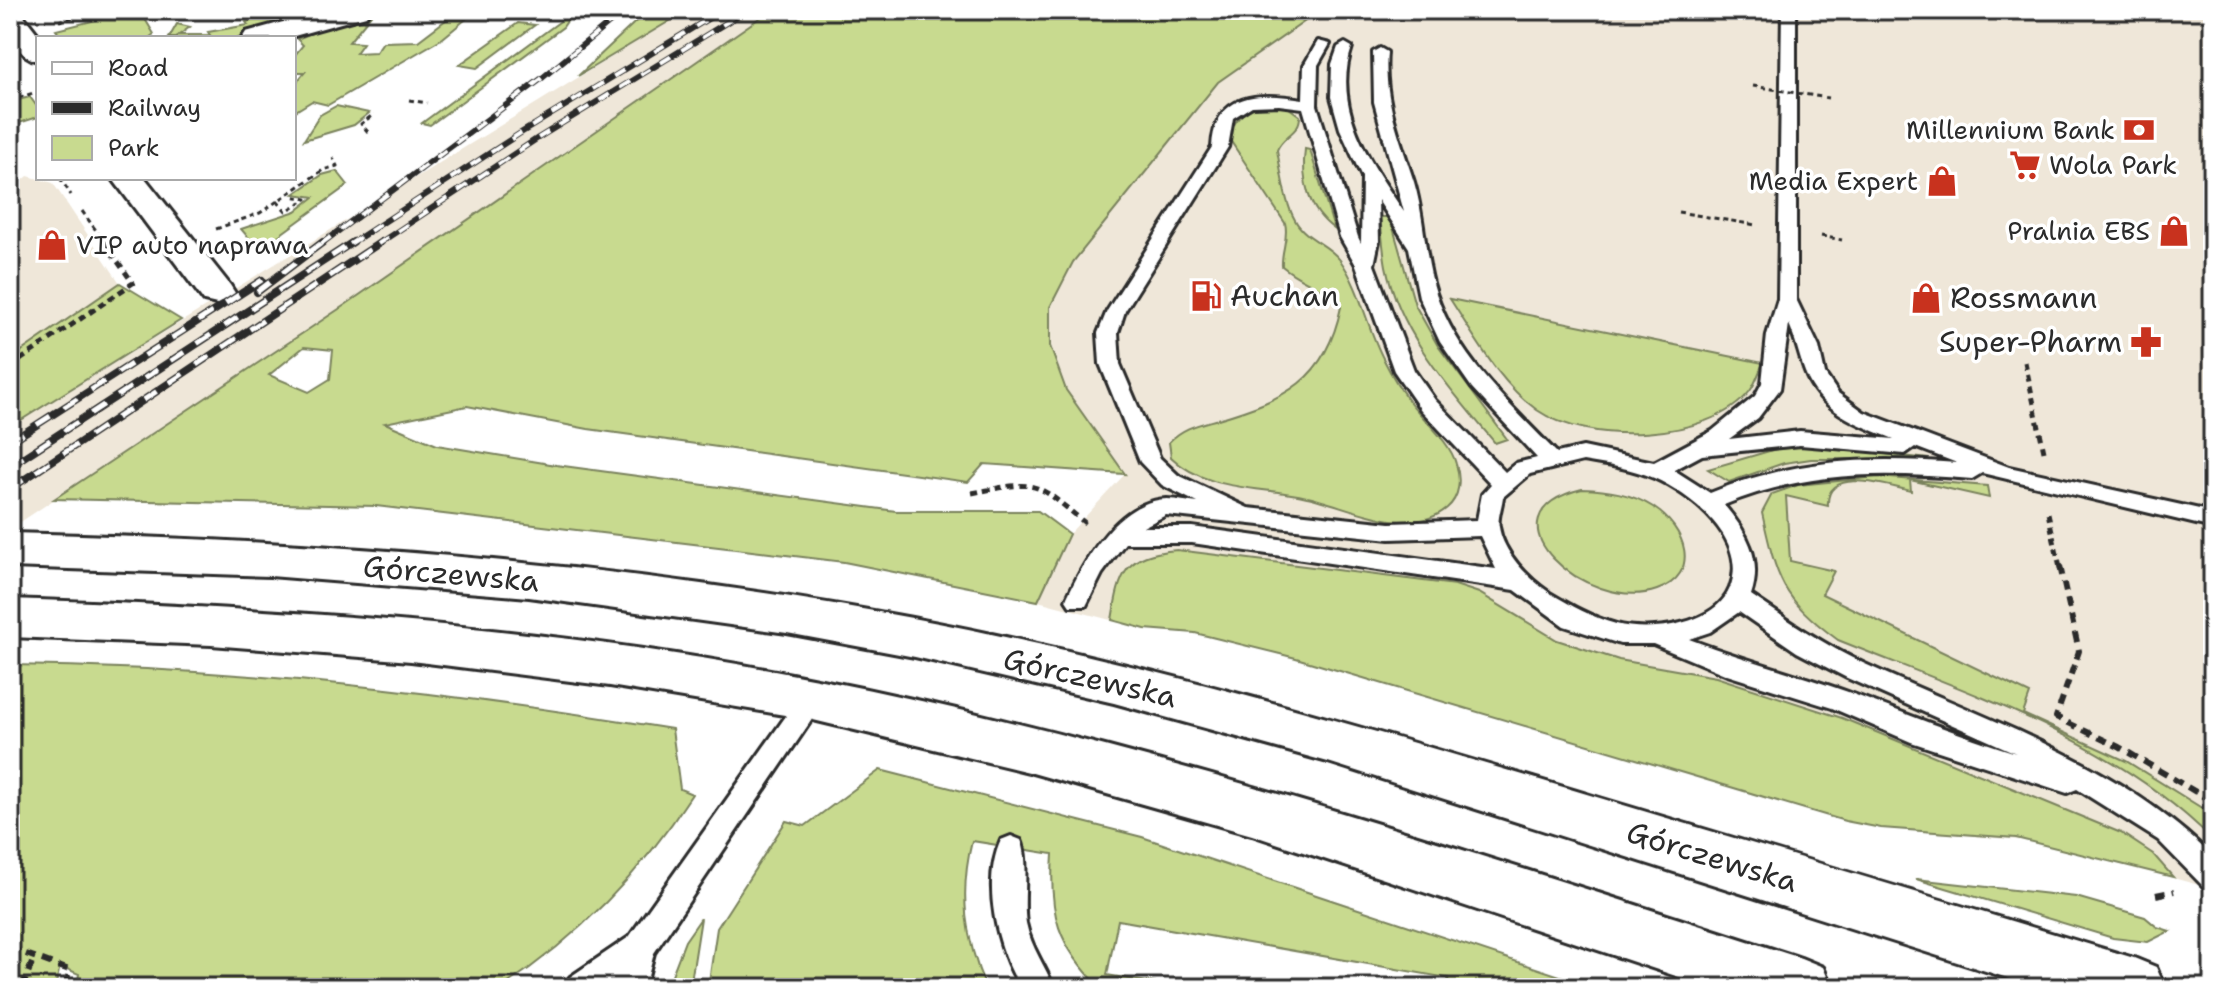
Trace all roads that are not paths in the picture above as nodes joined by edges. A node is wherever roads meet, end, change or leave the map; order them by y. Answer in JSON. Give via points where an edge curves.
{"nodes":[{"id":1,"x":357,"y":10,"type":"edge"},
{"id":2,"x":1789,"y":10,"type":"edge"},
{"id":3,"x":10,"y":16,"type":"edge"},
{"id":4,"x":263,"y":36,"type":"edge"},
{"id":5,"x":1323,"y":44,"type":"dead end"},
{"id":6,"x":1345,"y":47,"type":"dead end"},
{"id":7,"x":36,"y":50,"type":"edge"},
{"id":8,"x":1380,"y":52,"type":"dead end"},
{"id":9,"x":1310,"y":105,"type":"junction"},
{"id":10,"x":1370,"y":177,"type":"junction"},
{"id":11,"x":130,"y":180,"type":"edge"},
{"id":12,"x":1417,"y":252,"type":"junction"},
{"id":13,"x":1365,"y":265,"type":"junction"},
{"id":14,"x":217,"y":293,"type":"dead end"},
{"id":15,"x":1787,"y":299,"type":"junction"},
{"id":16,"x":1702,"y":449,"type":"junction"},
{"id":17,"x":1942,"y":453,"type":"junction"},
{"id":18,"x":1549,"y":458,"type":"junction"},
{"id":19,"x":1656,"y":470,"type":"junction"},
{"id":20,"x":2005,"y":474,"type":"junction"},
{"id":21,"x":1502,"y":482,"type":"junction"},
{"id":22,"x":1709,"y":502,"type":"junction"},
{"id":23,"x":1243,"y":515,"type":"junction"},
{"id":24,"x":2213,"y":520,"type":"edge"},
{"id":25,"x":1487,"y":528,"type":"junction"},
{"id":26,"x":1119,"y":535,"type":"junction"},
{"id":27,"x":10,"y":550,"type":"edge"},
{"id":28,"x":1516,"y":581,"type":"junction"},
{"id":29,"x":1738,"y":599,"type":"junction"},
{"id":30,"x":1078,"y":600,"type":"dead end"},
{"id":31,"x":10,"y":618,"type":"edge"},
{"id":32,"x":1660,"y":637,"type":"junction"},
{"id":33,"x":812,"y":699,"type":"junction"},
{"id":34,"x":2095,"y":789,"type":"junction"},
{"id":35,"x":1011,"y":849,"type":"dead end"},
{"id":36,"x":2213,"y":877,"type":"edge"},
{"id":37,"x":640,"y":947,"type":"junction"},
{"id":38,"x":581,"y":988,"type":"edge"},
{"id":39,"x":630,"y":988,"type":"edge"},
{"id":40,"x":1039,"y":988,"type":"edge"},
{"id":41,"x":1801,"y":988,"type":"edge"},
{"id":42,"x":2134,"y":988,"type":"edge"}],
"edges":[{"from":1,"to":4,"type":"main road"},
{"from":2,"to":15,"type":"lane"},
{"from":3,"to":7,"type":"main road"},
{"from":5,"to":9,"type":"lane","via":[[1311,65]]},
{"from":6,"to":10,"type":"lane","via":[[1335,75],[1335,95]]},
{"from":8,"to":12,"type":"lane","via":[[1380,101],[1414,209]]},
{"from":9,"to":13,"type":"lane","via":[[1349,237]]},
{"from":9,"to":23,"type":"lane","via":[[1263,99],[1234,109],[1223,120],[1220,147],[1116,311],[1108,333],[1110,364],[1151,462],[1170,480]]},
{"from":10,"to":12,"type":"lane"},
{"from":10,"to":13,"type":"lane"},
{"from":11,"to":14,"type":"main road"},
{"from":12,"to":18,"type":"lane","via":[[1443,331],[1500,406]]},
{"from":13,"to":21,"type":"lane","via":[[1404,371],[1428,405]]},
{"from":15,"to":16,"type":"lane","via":[[1769,392]]},
{"from":15,"to":17,"type":"lane","via":[[1815,374],[1831,398],[1857,417]]},
{"from":16,"to":17,"type":"lane","via":[[1800,438]]},
{"from":16,"to":19,"type":"lane"},
{"from":17,"to":20,"type":"lane"},
{"from":18,"to":19,"type":"lane","via":[[1595,456]]},
{"from":18,"to":21,"type":"lane","via":[[1522,467]]},
{"from":19,"to":22,"type":"lane"},
{"from":20,"to":22,"type":"lane","via":[[1913,467],[1821,470],[1784,476]]},
{"from":20,"to":24,"type":"lane"},
{"from":21,"to":25,"type":"lane","via":[[1489,503]]},
{"from":22,"to":29,"type":"lane","via":[[1743,550],[1746,576]]},
{"from":23,"to":25,"type":"lane","via":[[1390,531]]},
{"from":23,"to":26,"type":"lane","via":[[1165,507],[1141,514]]},
{"from":25,"to":28,"type":"lane","via":[[1497,555]]},
{"from":26,"to":28,"type":"lane","via":[[1192,535]]},
{"from":26,"to":30,"type":"lane","via":[[1092,567]]},
{"from":27,"to":42,"type":"main road","name":"Górczewska","via":[[259,559],[651,594],[1038,664],[1311,733]]},
{"from":28,"to":32,"type":"lane","via":[[1545,605],[1581,623],[1620,634]]},
{"from":29,"to":32,"type":"lane","via":[[1721,618],[1694,631]]},
{"from":29,"to":34,"type":"lane","via":[[1806,645],[2013,738]]},
{"from":31,"to":33,"type":"main road","via":[[179,622],[367,637],[612,666]]},
{"from":32,"to":34,"type":"lane","via":[[1920,734]]},
{"from":33,"to":37,"type":"lane"},
{"from":33,"to":41,"type":"main road","via":[[1133,776],[1378,849]]},
{"from":34,"to":36,"type":"lane","via":[[2168,831]]},
{"from":35,"to":40,"type":"lane","via":[[1010,914],[1023,960]]},
{"from":37,"to":38,"type":"lane"},
{"from":37,"to":39,"type":"lane"}]}
